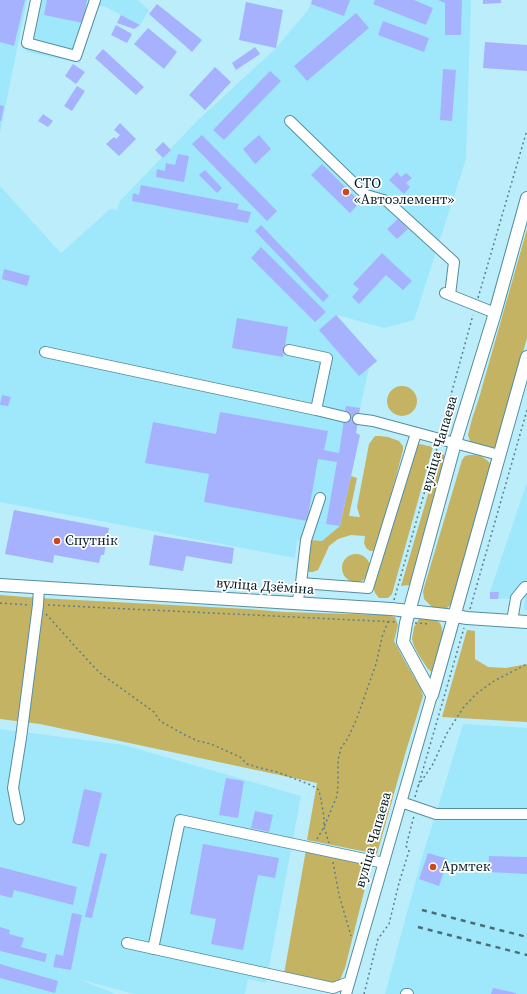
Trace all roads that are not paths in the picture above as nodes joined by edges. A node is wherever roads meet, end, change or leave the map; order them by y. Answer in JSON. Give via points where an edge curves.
{"nodes":[{"id":1,"x":36,"y":0,"type":"edge"},
{"id":2,"x":95,"y":0,"type":"edge"},
{"id":3,"x":290,"y":121,"type":"dead end"},
{"id":4,"x":527,"y":198,"type":"edge"},
{"id":5,"x":494,"y":313,"type":"junction"},
{"id":6,"x":289,"y":350,"type":"dead end"},
{"id":7,"x":45,"y":352,"type":"dead end"},
{"id":8,"x":527,"y":357,"type":"edge"},
{"id":9,"x":316,"y":410,"type":"junction"},
{"id":10,"x":344,"y":417,"type":"dead end"},
{"id":11,"x":358,"y":419,"type":"dead end"},
{"id":12,"x":416,"y":433,"type":"junction"},
{"id":13,"x":455,"y":443,"type":"junction"},
{"id":14,"x":499,"y":455,"type":"junction"},
{"id":15,"x":320,"y":498,"type":"dead end"},
{"id":16,"x":301,"y":583,"type":"junction"},
{"id":17,"x":0,"y":585,"type":"edge"},
{"id":18,"x":527,"y":587,"type":"edge"},
{"id":19,"x":39,"y":588,"type":"junction"},
{"id":20,"x":297,"y":604,"type":"junction"},
{"id":21,"x":408,"y":617,"type":"junction"},
{"id":22,"x":458,"y":620,"type":"junction"},
{"id":23,"x":512,"y":621,"type":"junction"},
{"id":24,"x":527,"y":622,"type":"edge"},
{"id":25,"x":432,"y":695,"type":"junction"},
{"id":26,"x":401,"y":802,"type":"junction"},
{"id":27,"x":527,"y":814,"type":"edge"},
{"id":28,"x":19,"y":819,"type":"dead end"},
{"id":29,"x":384,"y":863,"type":"junction"},
{"id":30,"x":127,"y":943,"type":"dead end"},
{"id":31,"x":153,"y":949,"type":"junction"},
{"id":32,"x":349,"y":982,"type":"junction"},
{"id":33,"x":346,"y":994,"type":"edge"}],
"edges":[{"from":1,"to":2,"type":"street","via":[[27,43],[76,56]]},
{"from":3,"to":5,"type":"street","via":[[366,195],[387,201],[454,262],[447,294]]},
{"from":4,"to":5,"type":"main road","name":"вуліца Чапаева"},
{"from":5,"to":13,"type":"main road","name":"вуліца Чапаева"},
{"from":6,"to":9,"type":"street","via":[[327,358]]},
{"from":7,"to":9,"type":"street"},
{"from":8,"to":14,"type":"main road","name":"вуліца Чапаева"},
{"from":9,"to":10,"type":"street"},
{"from":11,"to":12,"type":"street"},
{"from":12,"to":13,"type":"street"},
{"from":12,"to":16,"type":"street","via":[[368,588]]},
{"from":13,"to":14,"type":"street"},
{"from":13,"to":21,"type":"main road","name":"вуліца Чапаева"},
{"from":14,"to":22,"type":"main road","name":"вуліца Чапаева"},
{"from":15,"to":16,"type":"street","via":[[306,540]]},
{"from":16,"to":20,"type":"street"},
{"from":17,"to":19,"type":"main road","name":"вуліца Дзёміна"},
{"from":18,"to":23,"type":"street","via":[[516,598]]},
{"from":19,"to":20,"type":"main road","name":"вуліца Дзёміна"},
{"from":19,"to":28,"type":"street","via":[[13,788]]},
{"from":20,"to":21,"type":"main road","name":"вуліца Дзёміна"},
{"from":21,"to":22,"type":"main road","name":"вуліца Дзёміна"},
{"from":21,"to":25,"type":"main road","name":"вуліца Чапаева","via":[[403,642]]},
{"from":22,"to":23,"type":"main road","name":"вуліца Дзёміна"},
{"from":22,"to":25,"type":"main road","name":"вуліца Чапаева"},
{"from":23,"to":24,"type":"main road","name":"вуліца Дзёміна"},
{"from":25,"to":26,"type":"street","name":"вуліца Чапаева"},
{"from":26,"to":27,"type":"street","via":[[436,814]]},
{"from":26,"to":29,"type":"street","name":"вуліца Чапаева"},
{"from":29,"to":31,"type":"street","via":[[180,820]]},
{"from":29,"to":32,"type":"street","name":"вуліца Чапаева"},
{"from":30,"to":31,"type":"street"},
{"from":31,"to":32,"type":"street","via":[[333,988]]},
{"from":32,"to":33,"type":"street","name":"вуліца Чапаева"}]}
